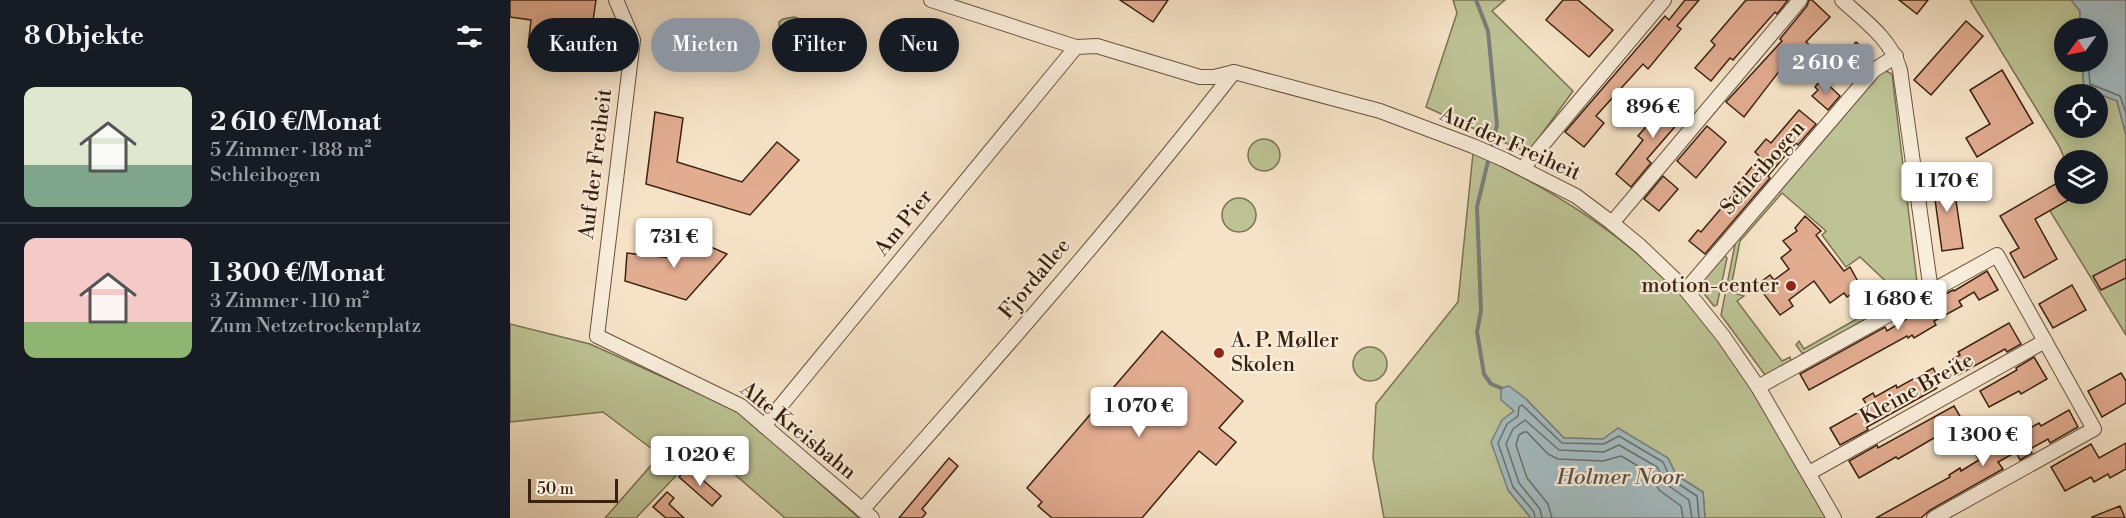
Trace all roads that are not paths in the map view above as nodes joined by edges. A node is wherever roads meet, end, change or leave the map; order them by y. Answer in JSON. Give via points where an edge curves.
{"nodes":[{"id":1,"x":616,"y":0,"type":"edge"},
{"id":2,"x":931,"y":0,"type":"edge"},
{"id":3,"x":1664,"y":0,"type":"edge"},
{"id":4,"x":1800,"y":0,"type":"edge"},
{"id":5,"x":1842,"y":0,"type":"edge"},
{"id":6,"x":959,"y":4,"type":"edge"},
{"id":7,"x":1076,"y":47,"type":"junction"},
{"id":8,"x":1896,"y":56,"type":"junction"},
{"id":9,"x":1234,"y":72,"type":"junction"},
{"id":10,"x":1523,"y":168,"type":"junction"},
{"id":11,"x":1612,"y":223,"type":"junction"},
{"id":12,"x":1686,"y":290,"type":"junction"},
{"id":13,"x":1931,"y":291,"type":"junction"},
{"id":14,"x":597,"y":336,"type":"joint"},
{"id":15,"x":2045,"y":341,"type":"junction"},
{"id":16,"x":1758,"y":387,"type":"junction"},
{"id":17,"x":764,"y":426,"type":"junction"},
{"id":18,"x":1809,"y":473,"type":"junction"},
{"id":19,"x":867,"y":514,"type":"edge"},
{"id":20,"x":1834,"y":518,"type":"edge"},
{"id":21,"x":1934,"y":518,"type":"edge"}],
"edges":[{"from":1,"to":14,"type":"street","name":"Auf der Freiheit","via":[[633,40]]},
{"from":2,"to":6,"type":"street"},
{"from":3,"to":10,"type":"street"},
{"from":4,"to":11,"type":"street"},
{"from":5,"to":8,"type":"street","via":[[1883,37]]},
{"from":6,"to":7,"type":"street"},
{"from":7,"to":9,"type":"street","via":[[1097,46],[1200,77]]},
{"from":7,"to":17,"type":"street","name":"Am Pier"},
{"from":8,"to":12,"type":"street","name":"Schleibogen","via":[[1874,70]]},
{"from":8,"to":13,"type":"street"},
{"from":9,"to":10,"type":"street","name":"Auf der Freiheit","via":[[1380,111]]},
{"from":9,"to":19,"type":"street","name":"Fjordallee"},
{"from":10,"to":11,"type":"street","name":"Auf der Freiheit","via":[[1576,195]]},
{"from":11,"to":12,"type":"street","name":"Auf der Freiheit"},
{"from":12,"to":16,"type":"street","name":"Auf der Freiheit"},
{"from":13,"to":15,"type":"street","via":[[1997,255]]},
{"from":13,"to":16,"type":"street"},
{"from":14,"to":17,"type":"street","name":"Alte Kreisbahn","via":[[741,406]]},
{"from":15,"to":18,"type":"street","name":"Kleine Breite"},
{"from":15,"to":21,"type":"street","via":[[2094,429]]},
{"from":16,"to":18,"type":"street","name":"Auf der Freiheit"},
{"from":17,"to":19,"type":"street","name":"Alte Kreisbahn"},
{"from":18,"to":20,"type":"street","name":"Auf der Freiheit"}]}
